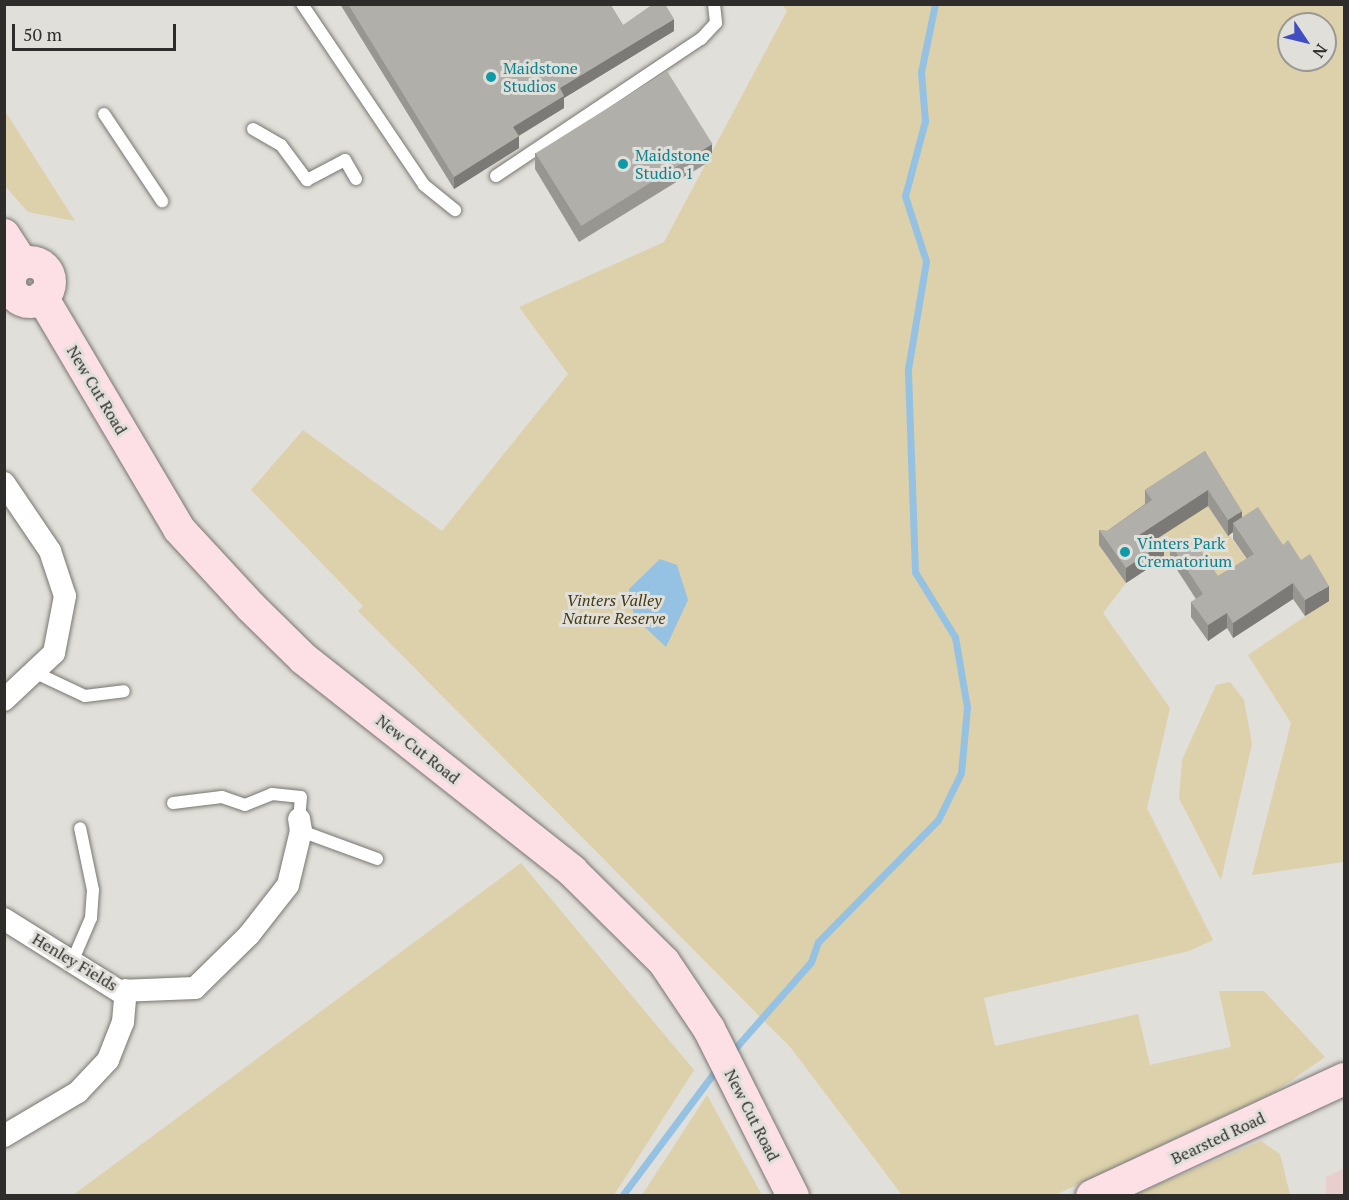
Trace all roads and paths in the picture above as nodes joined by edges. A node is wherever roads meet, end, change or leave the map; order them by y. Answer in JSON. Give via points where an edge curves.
{"nodes":[{"id":1,"x":302,"y":4,"type":"edge"},
{"id":2,"x":714,"y":4,"type":"edge"},
{"id":3,"x":104,"y":114,"type":"dead end"},
{"id":4,"x":253,"y":129,"type":"dead end"},
{"id":5,"x":496,"y":176,"type":"dead end"},
{"id":6,"x":356,"y":180,"type":"dead end"},
{"id":7,"x":162,"y":201,"type":"dead end"},
{"id":8,"x":455,"y":210,"type":"dead end"},
{"id":9,"x":4,"y":235,"type":"edge"},
{"id":10,"x":13,"y":283,"type":"edge"},
{"id":11,"x":4,"y":483,"type":"edge"},
{"id":12,"x":34,"y":672,"type":"junction"},
{"id":13,"x":124,"y":691,"type":"dead end"},
{"id":14,"x":4,"y":700,"type":"edge"},
{"id":15,"x":173,"y":804,"type":"dead end"},
{"id":16,"x":300,"y":825,"type":"junction"},
{"id":17,"x":80,"y":828,"type":"dead end"},
{"id":18,"x":376,"y":859,"type":"dead end"},
{"id":19,"x":4,"y":919,"type":"edge"},
{"id":20,"x":72,"y":962,"type":"junction"},
{"id":21,"x":126,"y":990,"type":"junction"},
{"id":22,"x":1344,"y":1079,"type":"edge"},
{"id":23,"x":4,"y":1137,"type":"edge"},
{"id":24,"x":793,"y":1196,"type":"edge"},
{"id":25,"x":1092,"y":1196,"type":"edge"}],
"edges":[{"from":1,"to":8,"type":"lane","via":[[424,185]]},
{"from":2,"to":5,"type":"lane","via":[[716,22],[701,39]]},
{"from":3,"to":7,"type":"lane"},
{"from":4,"to":6,"type":"lane","via":[[281,144],[307,180],[345,160]]},
{"from":9,"to":10,"type":"street","name":"New Cut Road"},
{"from":10,"to":24,"type":"street","name":"New Cut Road","via":[[35,262],[47,271],[49,286],[42,297],[179,529],[250,607],[304,659],[572,871],[664,962],[709,1029]]},
{"from":11,"to":12,"type":"street","via":[[50,551],[65,596],[54,653]]},
{"from":12,"to":13,"type":"lane","via":[[86,696]]},
{"from":12,"to":14,"type":"street"},
{"from":15,"to":16,"type":"lane","via":[[222,797],[245,805],[272,794],[300,797]]},
{"from":16,"to":18,"type":"lane"},
{"from":16,"to":21,"type":"street","name":"Henley Fields","via":[[288,885],[249,935],[195,988]]},
{"from":17,"to":20,"type":"lane","via":[[93,890],[91,918]]},
{"from":19,"to":20,"type":"street","name":"Henley Fields"},
{"from":20,"to":21,"type":"street","name":"Henley Fields"},
{"from":21,"to":23,"type":"street","via":[[123,1022],[108,1060],[78,1092]]},
{"from":22,"to":25,"type":"street","name":"Bearsted Road"}]}
